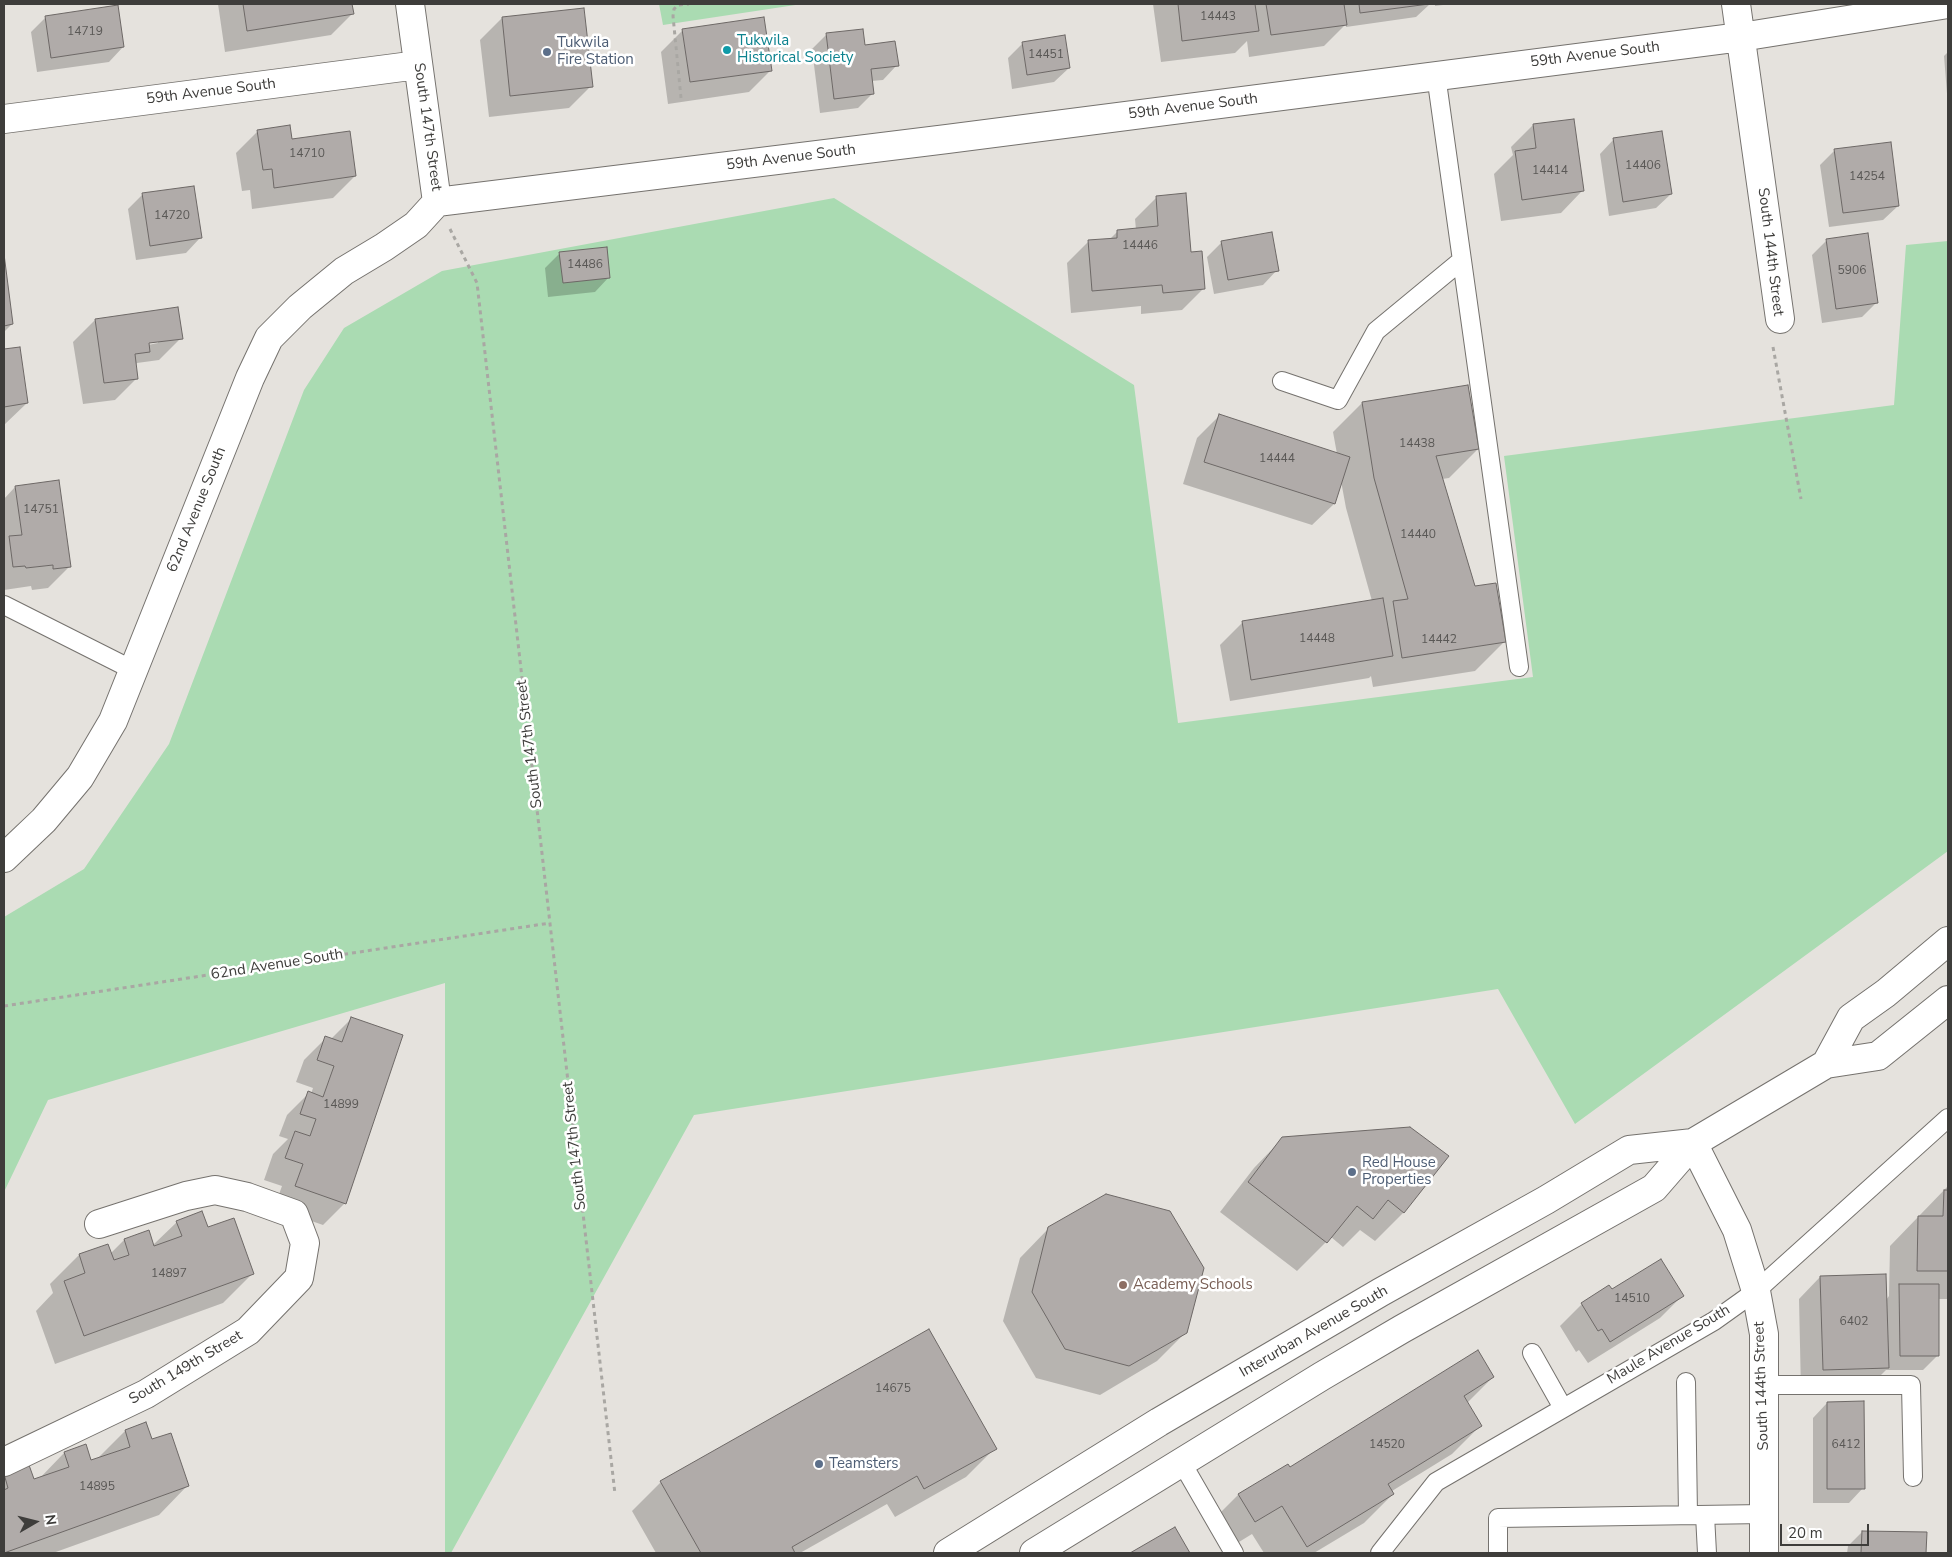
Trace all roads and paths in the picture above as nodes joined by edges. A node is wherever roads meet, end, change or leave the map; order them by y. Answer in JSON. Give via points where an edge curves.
{"nodes":[{"id":1,"x":410,"y":4,"type":"edge"},
{"id":2,"x":689,"y":4,"type":"edge"},
{"id":3,"x":1736,"y":4,"type":"edge"},
{"id":4,"x":1948,"y":4,"type":"edge"},
{"id":5,"x":1741,"y":36,"type":"junction"},
{"id":6,"x":418,"y":65,"type":"junction"},
{"id":7,"x":1436,"y":75,"type":"junction"},
{"id":8,"x":681,"y":98,"type":"dead end"},
{"id":9,"x":4,"y":119,"type":"edge"},
{"id":10,"x":437,"y":202,"type":"junction"},
{"id":11,"x":1462,"y":260,"type":"junction"},
{"id":12,"x":1780,"y":319,"type":"joint"},
{"id":13,"x":1282,"y":381,"type":"dead end"},
{"id":14,"x":1801,"y":499,"type":"dead end"},
{"id":15,"x":4,"y":605,"type":"edge"},
{"id":16,"x":1519,"y":667,"type":"dead end"},
{"id":17,"x":133,"y":670,"type":"junction"},
{"id":18,"x":4,"y":858,"type":"edge"},
{"id":19,"x":550,"y":923,"type":"junction"},
{"id":20,"x":1948,"y":941,"type":"edge"},
{"id":21,"x":1948,"y":1000,"type":"edge"},
{"id":22,"x":4,"y":1006,"type":"edge"},
{"id":23,"x":1826,"y":1064,"type":"junction"},
{"id":24,"x":1948,"y":1118,"type":"edge"},
{"id":25,"x":1693,"y":1143,"type":"junction"},
{"id":26,"x":99,"y":1224,"type":"dead end"},
{"id":27,"x":1756,"y":1291,"type":"junction"},
{"id":28,"x":1532,"y":1353,"type":"dead end"},
{"id":29,"x":1686,"y":1382,"type":"dead end"},
{"id":30,"x":1764,"y":1385,"type":"junction"},
{"id":31,"x":1563,"y":1408,"type":"junction"},
{"id":32,"x":4,"y":1462,"type":"edge"},
{"id":33,"x":1182,"y":1463,"type":"junction"},
{"id":34,"x":1912,"y":1477,"type":"dead end"},
{"id":35,"x":615,"y":1494,"type":"dead end"},
{"id":36,"x":1764,"y":1514,"type":"junction"},
{"id":37,"x":1697,"y":1515,"type":"junction"},
{"id":38,"x":948,"y":1553,"type":"edge"},
{"id":39,"x":1034,"y":1553,"type":"edge"},
{"id":40,"x":1234,"y":1553,"type":"edge"},
{"id":41,"x":1380,"y":1553,"type":"edge"},
{"id":42,"x":1498,"y":1553,"type":"edge"},
{"id":43,"x":1707,"y":1553,"type":"edge"},
{"id":44,"x":1764,"y":1553,"type":"edge"}],
"edges":[{"from":1,"to":6,"type":"street","name":"South 147th Street"},
{"from":2,"to":8,"type":"path","via":[[674,8],[673,16]]},
{"from":3,"to":5,"type":"street","name":"South 144th Street"},
{"from":4,"to":5,"type":"street","name":"59th Avenue South"},
{"from":5,"to":7,"type":"street","name":"59th Avenue South"},
{"from":5,"to":12,"type":"street","name":"South 144th Street"},
{"from":6,"to":9,"type":"street","name":"59th Avenue South"},
{"from":6,"to":10,"type":"street","name":"South 147th Street"},
{"from":7,"to":10,"type":"street","name":"59th Avenue South"},
{"from":7,"to":11,"type":"lane"},
{"from":10,"to":17,"type":"street","name":"62nd Avenue South","via":[[416,225],[344,271],[300,306],[269,338]]},
{"from":10,"to":19,"type":"path","name":"South 147th Street","via":[[477,283]]},
{"from":11,"to":13,"type":"lane","via":[[1376,331],[1338,400]]},
{"from":11,"to":16,"type":"lane"},
{"from":12,"to":14,"type":"path","name":"South 144th Street","via":[[1772,350]]},
{"from":15,"to":17,"type":"lane"},
{"from":17,"to":18,"type":"street","name":"62nd Avenue South","via":[[113,721],[80,777],[44,820]]},
{"from":19,"to":22,"type":"path","name":"62nd Avenue South"},
{"from":19,"to":35,"type":"path","name":"South 147th Street"},
{"from":20,"to":23,"type":"street","via":[[1851,1018]]},
{"from":21,"to":23,"type":"street","name":"Interurban Avenue South","via":[[1878,1056]]},
{"from":23,"to":25,"type":"street","name":"Interurban Avenue South"},
{"from":24,"to":27,"type":"lane","name":"Maule Avenue South"},
{"from":25,"to":27,"type":"street","name":"South 144th Street","via":[[1737,1230]]},
{"from":25,"to":33,"type":"street","name":"Interurban Avenue South","via":[[1654,1188],[1402,1329]]},
{"from":25,"to":38,"type":"street","name":"Interurban Avenue South","via":[[1629,1150],[1160,1422]]},
{"from":26,"to":32,"type":"street","name":"South 149th Street","via":[[215,1190],[247,1197],[294,1214],[305,1243],[299,1278],[248,1331],[146,1394]]},
{"from":27,"to":30,"type":"street","name":"South 144th Street","via":[[1764,1334]]},
{"from":27,"to":31,"type":"lane","name":"Maule Avenue South","via":[[1714,1321]]},
{"from":28,"to":31,"type":"lane"},
{"from":29,"to":37,"type":"lane"},
{"from":30,"to":34,"type":"lane","via":[[1911,1385]]},
{"from":30,"to":36,"type":"street","name":"South 144th Street"},
{"from":31,"to":41,"type":"lane","name":"Maule Avenue South","via":[[1436,1482]]},
{"from":33,"to":39,"type":"street","name":"Interurban Avenue South"},
{"from":33,"to":40,"type":"lane"},
{"from":36,"to":37,"type":"lane"},
{"from":36,"to":44,"type":"street","name":"South 144th Street"},
{"from":37,"to":42,"type":"lane","via":[[1498,1518]]},
{"from":37,"to":43,"type":"lane"}]}
